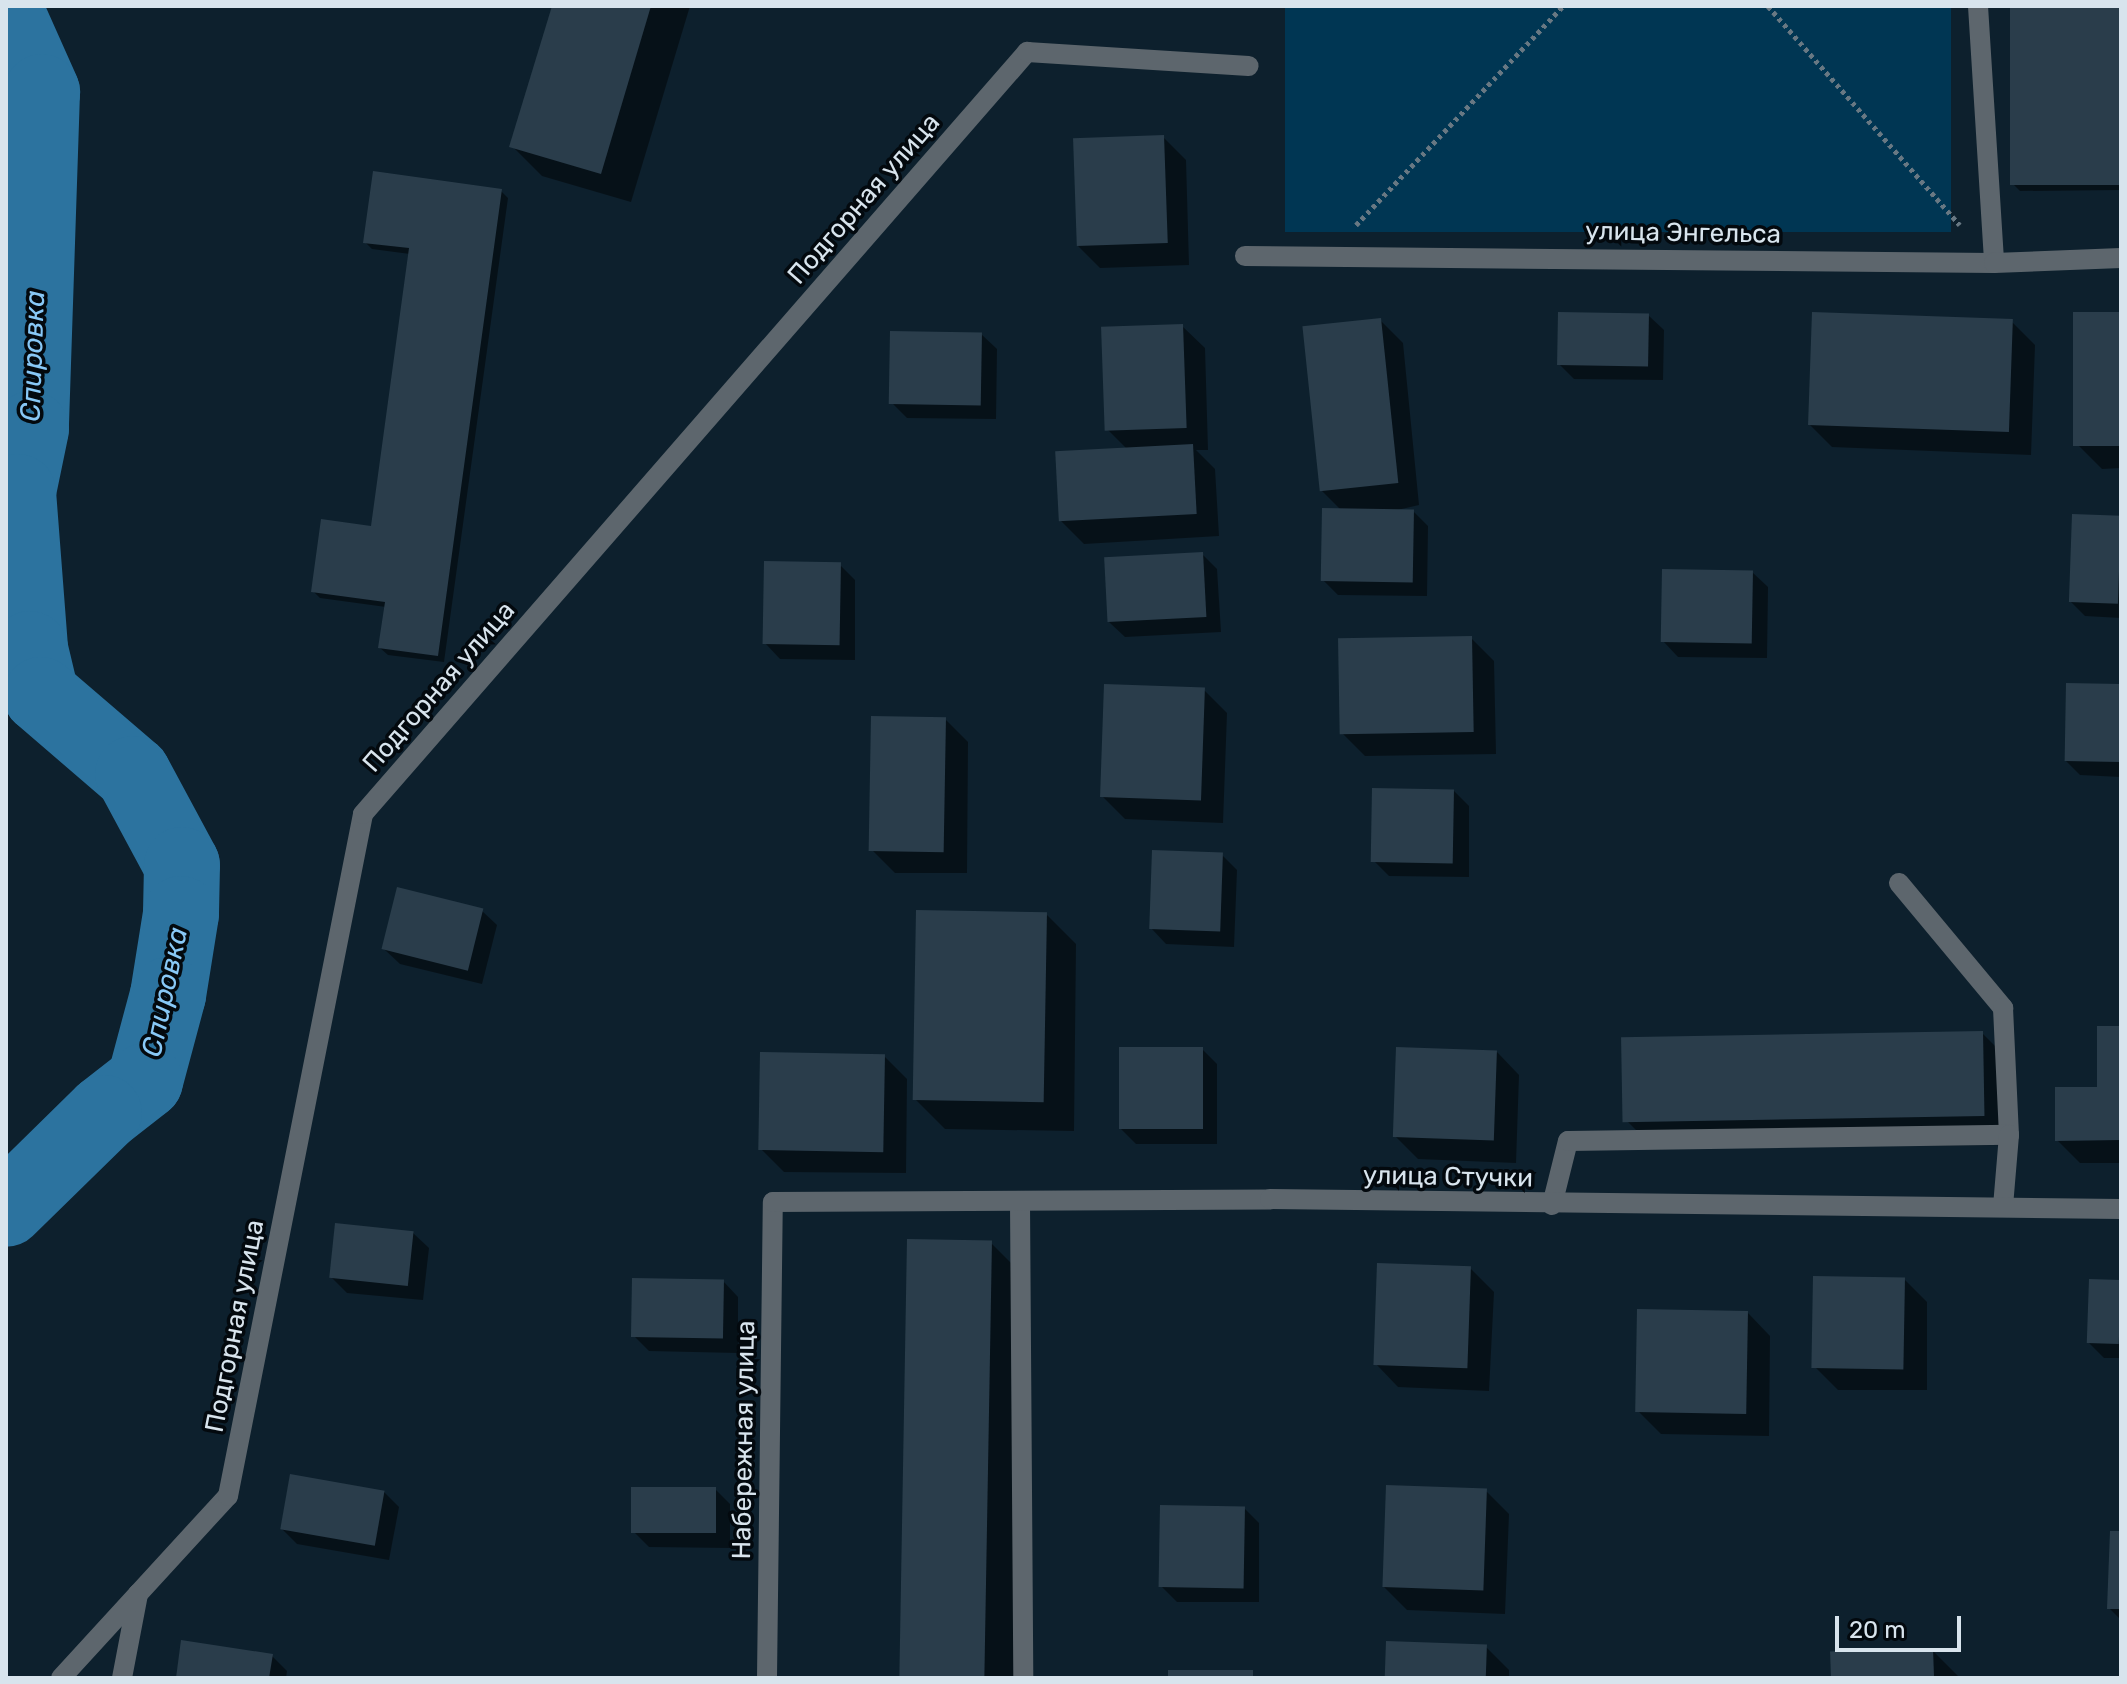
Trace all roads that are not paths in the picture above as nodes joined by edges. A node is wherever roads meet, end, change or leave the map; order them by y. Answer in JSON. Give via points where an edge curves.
{"nodes":[{"id":1,"x":1978,"y":6,"type":"edge"},
{"id":2,"x":1249,"y":66,"type":"dead end"},
{"id":3,"x":1245,"y":256,"type":"dead end"},
{"id":4,"x":2121,"y":258,"type":"edge"},
{"id":5,"x":1994,"y":263,"type":"junction"},
{"id":6,"x":1899,"y":883,"type":"dead end"},
{"id":7,"x":2009,"y":1135,"type":"junction"},
{"id":8,"x":773,"y":1202,"type":"joint"},
{"id":9,"x":1020,"y":1203,"type":"junction"},
{"id":10,"x":1552,"y":1205,"type":"junction"},
{"id":11,"x":2003,"y":1207,"type":"junction"},
{"id":12,"x":2121,"y":1209,"type":"edge"},
{"id":13,"x":138,"y":1594,"type":"junction"},
{"id":14,"x":61,"y":1678,"type":"edge"},
{"id":15,"x":122,"y":1678,"type":"edge"},
{"id":16,"x":767,"y":1678,"type":"edge"},
{"id":17,"x":1023,"y":1678,"type":"edge"}],
"edges":[{"from":1,"to":5,"type":"street"},
{"from":2,"to":13,"type":"street","name":"Подгорная улица","via":[[1027,52],[363,814],[228,1496]]},
{"from":3,"to":5,"type":"street","name":"улица Энгельса"},
{"from":4,"to":5,"type":"street","name":"улица Энгельса"},
{"from":6,"to":7,"type":"street","via":[[2003,1008]]},
{"from":7,"to":10,"type":"street","via":[[1568,1141]]},
{"from":7,"to":11,"type":"street"},
{"from":8,"to":9,"type":"street","name":"улица Стучки"},
{"from":8,"to":16,"type":"street","name":"Набережная улица"},
{"from":9,"to":10,"type":"street","name":"улица Стучки","via":[[1270,1199]]},
{"from":9,"to":17,"type":"street"},
{"from":10,"to":11,"type":"street","name":"улица Стучки"},
{"from":11,"to":12,"type":"street","name":"улица Стучки"},
{"from":13,"to":14,"type":"street","name":"Подгорная улица"},
{"from":13,"to":15,"type":"street"}]}
